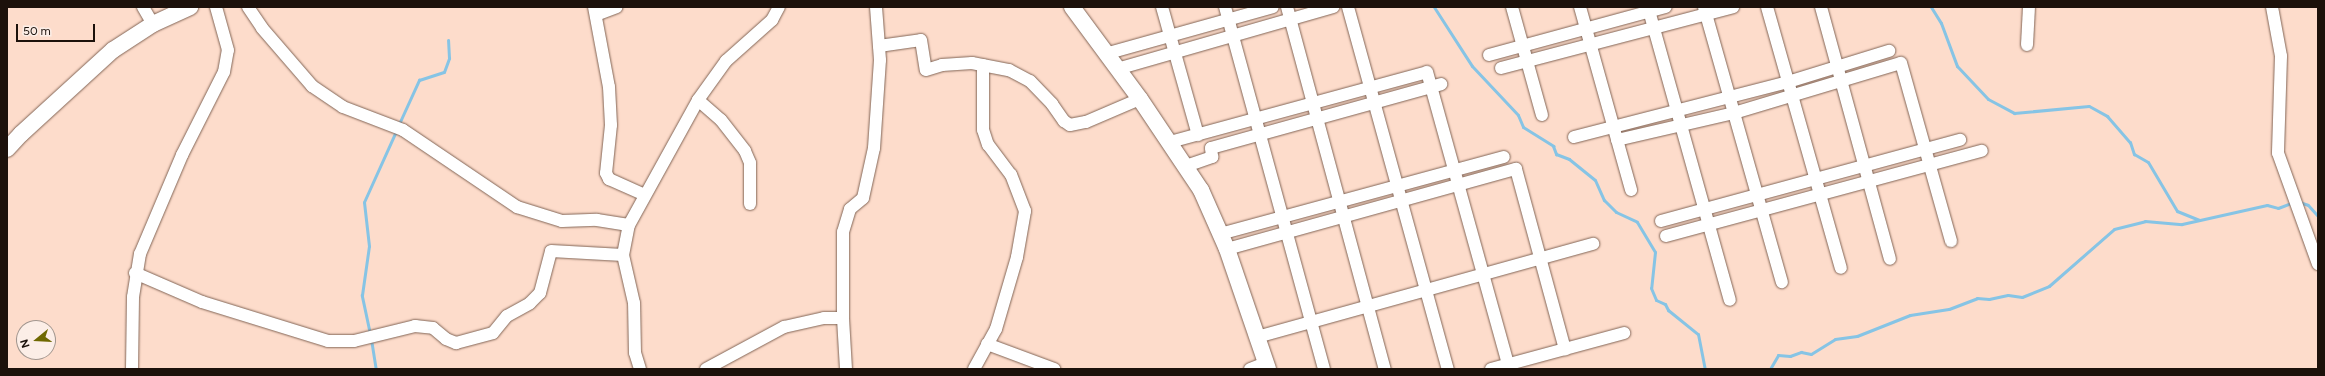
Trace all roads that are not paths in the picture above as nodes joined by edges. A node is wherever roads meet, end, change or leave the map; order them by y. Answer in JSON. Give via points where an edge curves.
{"nodes":[{"id":1,"x":143,"y":7,"type":"edge"},
{"id":2,"x":190,"y":7,"type":"edge"},
{"id":3,"x":216,"y":7,"type":"edge"},
{"id":4,"x":248,"y":7,"type":"edge"},
{"id":5,"x":617,"y":7,"type":"edge"},
{"id":6,"x":779,"y":7,"type":"edge"},
{"id":7,"x":876,"y":7,"type":"edge"},
{"id":8,"x":1072,"y":7,"type":"edge"},
{"id":9,"x":1162,"y":7,"type":"edge"},
{"id":10,"x":1225,"y":7,"type":"edge"},
{"id":11,"x":1273,"y":7,"type":"edge"},
{"id":12,"x":1287,"y":7,"type":"edge"},
{"id":13,"x":1333,"y":7,"type":"edge"},
{"id":14,"x":1348,"y":7,"type":"edge"},
{"id":15,"x":1512,"y":7,"type":"edge"},
{"id":16,"x":1580,"y":7,"type":"edge"},
{"id":17,"x":1666,"y":7,"type":"edge"},
{"id":18,"x":1733,"y":7,"type":"edge"},
{"id":19,"x":1767,"y":7,"type":"edge"},
{"id":20,"x":1821,"y":7,"type":"edge"},
{"id":21,"x":2029,"y":7,"type":"edge"},
{"id":22,"x":2272,"y":7,"type":"edge"},
{"id":23,"x":1649,"y":9,"type":"edge"},
{"id":24,"x":595,"y":11,"type":"edge"},
{"id":25,"x":1705,"y":11,"type":"edge"},
{"id":26,"x":1228,"y":19,"type":"junction"},
{"id":27,"x":1290,"y":19,"type":"junction"},
{"id":28,"x":152,"y":24,"type":"junction"},
{"id":29,"x":1654,"y":28,"type":"junction"},
{"id":30,"x":1586,"y":29,"type":"junction"},
{"id":31,"x":1170,"y":36,"type":"junction"},
{"id":32,"x":1233,"y":36,"type":"junction"},
{"id":33,"x":1590,"y":45,"type":"junction"},
{"id":34,"x":2027,"y":45,"type":"dead end"},
{"id":35,"x":879,"y":46,"type":"junction"},
{"id":36,"x":1523,"y":46,"type":"junction"},
{"id":37,"x":1889,"y":51,"type":"dead end"},
{"id":38,"x":1175,"y":52,"type":"junction"},
{"id":39,"x":1105,"y":54,"type":"junction"},
{"id":40,"x":1489,"y":55,"type":"dead end"},
{"id":41,"x":1527,"y":61,"type":"junction"},
{"id":42,"x":983,"y":65,"type":"junction"},
{"id":43,"x":1838,"y":67,"type":"junction"},
{"id":44,"x":1501,"y":68,"type":"dead end"},
{"id":45,"x":1117,"y":69,"type":"junction"},
{"id":46,"x":1841,"y":81,"type":"junction"},
{"id":47,"x":1788,"y":82,"type":"junction"},
{"id":48,"x":1436,"y":85,"type":"junction"},
{"id":49,"x":1370,"y":87,"type":"junction"},
{"id":50,"x":1792,"y":96,"type":"junction"},
{"id":51,"x":1730,"y":97,"type":"junction"},
{"id":52,"x":1140,"y":99,"type":"junction"},
{"id":53,"x":698,"y":100,"type":"junction"},
{"id":54,"x":1313,"y":103,"type":"junction"},
{"id":55,"x":1375,"y":103,"type":"junction"},
{"id":56,"x":1677,"y":110,"type":"junction"},
{"id":57,"x":1734,"y":113,"type":"junction"},
{"id":58,"x":1542,"y":114,"type":"dead end"},
{"id":59,"x":1317,"y":118,"type":"junction"},
{"id":60,"x":1255,"y":119,"type":"junction"},
{"id":61,"x":1681,"y":125,"type":"junction"},
{"id":62,"x":1613,"y":127,"type":"junction"},
{"id":63,"x":1198,"y":135,"type":"junction"},
{"id":64,"x":1260,"y":135,"type":"junction"},
{"id":65,"x":1574,"y":137,"type":"dead end"},
{"id":66,"x":1617,"y":140,"type":"junction"},
{"id":67,"x":1960,"y":140,"type":"dead end"},
{"id":68,"x":1170,"y":142,"type":"junction"},
{"id":69,"x":7,"y":149,"type":"edge"},
{"id":70,"x":1926,"y":149,"type":"junction"},
{"id":71,"x":1982,"y":151,"type":"dead end"},
{"id":72,"x":1504,"y":157,"type":"dead end"},
{"id":73,"x":1930,"y":165,"type":"junction"},
{"id":74,"x":1186,"y":166,"type":"junction"},
{"id":75,"x":1865,"y":166,"type":"junction"},
{"id":76,"x":1454,"y":170,"type":"junction"},
{"id":77,"x":1816,"y":179,"type":"junction"},
{"id":78,"x":1869,"y":181,"type":"junction"},
{"id":79,"x":1458,"y":185,"type":"junction"},
{"id":80,"x":1398,"y":186,"type":"junction"},
{"id":81,"x":1631,"y":190,"type":"dead end"},
{"id":82,"x":646,"y":195,"type":"junction"},
{"id":83,"x":1757,"y":195,"type":"junction"},
{"id":84,"x":1820,"y":195,"type":"junction"},
{"id":85,"x":1402,"y":201,"type":"junction"},
{"id":86,"x":1340,"y":202,"type":"junction"},
{"id":87,"x":750,"y":204,"type":"dead end"},
{"id":88,"x":1705,"y":209,"type":"junction"},
{"id":89,"x":1762,"y":210,"type":"junction"},
{"id":90,"x":1282,"y":217,"type":"junction"},
{"id":91,"x":1344,"y":217,"type":"junction"},
{"id":92,"x":1661,"y":221,"type":"dead end"},
{"id":93,"x":1709,"y":224,"type":"junction"},
{"id":94,"x":629,"y":225,"type":"junction"},
{"id":95,"x":1286,"y":232,"type":"junction"},
{"id":96,"x":1220,"y":234,"type":"junction"},
{"id":97,"x":1666,"y":236,"type":"dead end"},
{"id":98,"x":1951,"y":241,"type":"dead end"},
{"id":99,"x":1593,"y":244,"type":"dead end"},
{"id":100,"x":1227,"y":249,"type":"junction"},
{"id":101,"x":624,"y":255,"type":"junction"},
{"id":102,"x":1540,"y":258,"type":"junction"},
{"id":103,"x":1890,"y":258,"type":"dead end"},
{"id":104,"x":2318,"y":264,"type":"edge"},
{"id":105,"x":1841,"y":268,"type":"dead end"},
{"id":106,"x":135,"y":273,"type":"junction"},
{"id":107,"x":1483,"y":274,"type":"junction"},
{"id":108,"x":1782,"y":282,"type":"dead end"},
{"id":109,"x":1426,"y":290,"type":"junction"},
{"id":110,"x":1730,"y":300,"type":"dead end"},
{"id":111,"x":1368,"y":306,"type":"junction"},
{"id":112,"x":843,"y":318,"type":"junction"},
{"id":113,"x":1311,"y":322,"type":"junction"},
{"id":114,"x":1624,"y":333,"type":"dead end"},
{"id":115,"x":1257,"y":338,"type":"junction"},
{"id":116,"x":987,"y":344,"type":"junction"},
{"id":117,"x":1565,"y":349,"type":"junction"},
{"id":118,"x":1508,"y":365,"type":"junction"},
{"id":119,"x":1267,"y":366,"type":"edge"},
{"id":120,"x":132,"y":369,"type":"edge"},
{"id":121,"x":640,"y":369,"type":"edge"},
{"id":122,"x":706,"y":369,"type":"edge"},
{"id":123,"x":846,"y":369,"type":"edge"},
{"id":124,"x":974,"y":369,"type":"edge"},
{"id":125,"x":1054,"y":369,"type":"edge"},
{"id":126,"x":1250,"y":369,"type":"edge"},
{"id":127,"x":1324,"y":369,"type":"edge"},
{"id":128,"x":1385,"y":369,"type":"edge"},
{"id":129,"x":1448,"y":369,"type":"edge"},
{"id":130,"x":1492,"y":369,"type":"edge"}],
"edges":[{"from":1,"to":28,"type":"street"},
{"from":2,"to":28,"type":"street"},
{"from":3,"to":106,"type":"street","via":[[228,50],[224,72],[182,155],[140,254]]},
{"from":4,"to":94,"type":"street","via":[[262,28],[312,86],[344,107],[398,129],[517,207],[562,221],[596,220]]},
{"from":5,"to":24,"type":"street"},
{"from":6,"to":53,"type":"street","via":[[772,20],[726,61]]},
{"from":7,"to":35,"type":"street"},
{"from":8,"to":39,"type":"street"},
{"from":9,"to":31,"type":"street"},
{"from":10,"to":26,"type":"street"},
{"from":11,"to":26,"type":"street"},
{"from":12,"to":27,"type":"street"},
{"from":13,"to":27,"type":"street"},
{"from":14,"to":49,"type":"street"},
{"from":15,"to":36,"type":"street"},
{"from":16,"to":30,"type":"street"},
{"from":17,"to":23,"type":"street"},
{"from":18,"to":25,"type":"street"},
{"from":19,"to":47,"type":"street"},
{"from":20,"to":43,"type":"street"},
{"from":21,"to":34,"type":"street"},
{"from":22,"to":104,"type":"street","via":[[2281,56],[2278,153]]},
{"from":23,"to":29,"type":"street"},
{"from":23,"to":30,"type":"street"},
{"from":24,"to":82,"type":"street","via":[[609,87],[611,125],[606,173],[609,178]]},
{"from":25,"to":29,"type":"street"},
{"from":25,"to":51,"type":"street"},
{"from":26,"to":31,"type":"street"},
{"from":26,"to":32,"type":"street"},
{"from":27,"to":32,"type":"street"},
{"from":27,"to":54,"type":"street"},
{"from":28,"to":69,"type":"street","via":[[114,50],[20,134]]},
{"from":29,"to":33,"type":"street"},
{"from":29,"to":56,"type":"street"},
{"from":30,"to":33,"type":"street"},
{"from":30,"to":36,"type":"street"},
{"from":31,"to":38,"type":"street"},
{"from":31,"to":39,"type":"street"},
{"from":32,"to":38,"type":"street"},
{"from":32,"to":60,"type":"street"},
{"from":33,"to":41,"type":"street"},
{"from":33,"to":62,"type":"street"},
{"from":35,"to":42,"type":"street","via":[[920,40],[926,70],[942,65]]},
{"from":35,"to":112,"type":"street","via":[[874,148],[863,198],[850,209],[843,232]]},
{"from":36,"to":40,"type":"street"},
{"from":36,"to":41,"type":"street"},
{"from":37,"to":43,"type":"street"},
{"from":38,"to":45,"type":"street"},
{"from":38,"to":63,"type":"street"},
{"from":39,"to":45,"type":"street"},
{"from":41,"to":44,"type":"street"},
{"from":41,"to":58,"type":"street"},
{"from":42,"to":52,"type":"street","via":[[1009,70],[1030,81],[1070,125],[1086,122]]},
{"from":42,"to":116,"type":"street","via":[[983,130],[988,145],[1011,176],[1024,211],[1017,257],[996,330]]},
{"from":43,"to":46,"type":"street"},
{"from":43,"to":47,"type":"street"},
{"from":45,"to":52,"type":"street"},
{"from":46,"to":50,"type":"street"},
{"from":46,"to":70,"type":"street","via":[[1902,63]]},
{"from":46,"to":75,"type":"street"},
{"from":47,"to":50,"type":"street"},
{"from":47,"to":51,"type":"street"},
{"from":48,"to":49,"type":"street","via":[[1427,72]]},
{"from":48,"to":55,"type":"street"},
{"from":48,"to":76,"type":"street"},
{"from":49,"to":54,"type":"street"},
{"from":49,"to":55,"type":"street"},
{"from":50,"to":57,"type":"street"},
{"from":50,"to":77,"type":"street"},
{"from":51,"to":56,"type":"street"},
{"from":51,"to":57,"type":"street"},
{"from":52,"to":68,"type":"street"},
{"from":53,"to":82,"type":"street"},
{"from":53,"to":87,"type":"street","via":[[721,120],[745,151],[750,164]]},
{"from":54,"to":59,"type":"street"},
{"from":54,"to":60,"type":"street"},
{"from":55,"to":59,"type":"street"},
{"from":55,"to":80,"type":"street"},
{"from":56,"to":61,"type":"street"},
{"from":56,"to":62,"type":"street"},
{"from":57,"to":61,"type":"street"},
{"from":57,"to":83,"type":"street"},
{"from":59,"to":64,"type":"street"},
{"from":59,"to":86,"type":"street"},
{"from":60,"to":63,"type":"street"},
{"from":60,"to":64,"type":"street"},
{"from":61,"to":66,"type":"street"},
{"from":61,"to":88,"type":"street"},
{"from":62,"to":65,"type":"street"},
{"from":62,"to":66,"type":"street"},
{"from":63,"to":68,"type":"street"},
{"from":64,"to":74,"type":"street","via":[[1211,148],[1212,157]]},
{"from":64,"to":90,"type":"street"},
{"from":66,"to":81,"type":"street"},
{"from":67,"to":70,"type":"street"},
{"from":68,"to":74,"type":"street"},
{"from":70,"to":73,"type":"street"},
{"from":70,"to":75,"type":"street"},
{"from":71,"to":73,"type":"street"},
{"from":72,"to":76,"type":"street"},
{"from":73,"to":78,"type":"street"},
{"from":73,"to":98,"type":"street"},
{"from":74,"to":96,"type":"street","via":[[1201,190]]},
{"from":75,"to":77,"type":"street"},
{"from":75,"to":78,"type":"street"},
{"from":76,"to":79,"type":"street"},
{"from":76,"to":80,"type":"street"},
{"from":77,"to":83,"type":"street"},
{"from":77,"to":84,"type":"street"},
{"from":78,"to":84,"type":"street"},
{"from":78,"to":103,"type":"street"},
{"from":79,"to":85,"type":"street"},
{"from":79,"to":102,"type":"street","via":[[1516,169]]},
{"from":79,"to":107,"type":"street"},
{"from":80,"to":85,"type":"street"},
{"from":80,"to":86,"type":"street"},
{"from":82,"to":94,"type":"street"},
{"from":83,"to":88,"type":"street"},
{"from":83,"to":89,"type":"street"},
{"from":84,"to":89,"type":"street"},
{"from":84,"to":105,"type":"street"},
{"from":85,"to":91,"type":"street"},
{"from":85,"to":109,"type":"street"},
{"from":86,"to":90,"type":"street"},
{"from":86,"to":91,"type":"street"},
{"from":88,"to":92,"type":"street"},
{"from":88,"to":93,"type":"street"},
{"from":89,"to":93,"type":"street"},
{"from":89,"to":108,"type":"street"},
{"from":90,"to":95,"type":"street"},
{"from":90,"to":96,"type":"street"},
{"from":91,"to":95,"type":"street"},
{"from":91,"to":111,"type":"street"},
{"from":93,"to":97,"type":"street"},
{"from":93,"to":110,"type":"street"},
{"from":94,"to":101,"type":"street"},
{"from":95,"to":100,"type":"street"},
{"from":95,"to":113,"type":"street"},
{"from":96,"to":100,"type":"street"},
{"from":99,"to":102,"type":"street"},
{"from":100,"to":115,"type":"street"},
{"from":101,"to":106,"type":"street","via":[[551,251],[540,293],[530,303],[507,316],[493,333],[456,343],[446,339],[433,328],[415,326],[354,341],[328,341],[202,302]]},
{"from":101,"to":121,"type":"street","via":[[634,303],[635,353]]},
{"from":102,"to":107,"type":"street"},
{"from":102,"to":117,"type":"street"},
{"from":106,"to":120,"type":"street"},
{"from":107,"to":109,"type":"street"},
{"from":107,"to":118,"type":"street"},
{"from":109,"to":111,"type":"street"},
{"from":109,"to":129,"type":"street"},
{"from":111,"to":113,"type":"street"},
{"from":111,"to":128,"type":"street"},
{"from":112,"to":122,"type":"street","via":[[824,318],[784,327]]},
{"from":112,"to":123,"type":"street"},
{"from":113,"to":115,"type":"street"},
{"from":113,"to":127,"type":"street"},
{"from":114,"to":117,"type":"street"},
{"from":115,"to":119,"type":"street"},
{"from":116,"to":124,"type":"street"},
{"from":116,"to":125,"type":"street"},
{"from":117,"to":118,"type":"street"},
{"from":118,"to":130,"type":"street"},
{"from":119,"to":126,"type":"street"}]}
